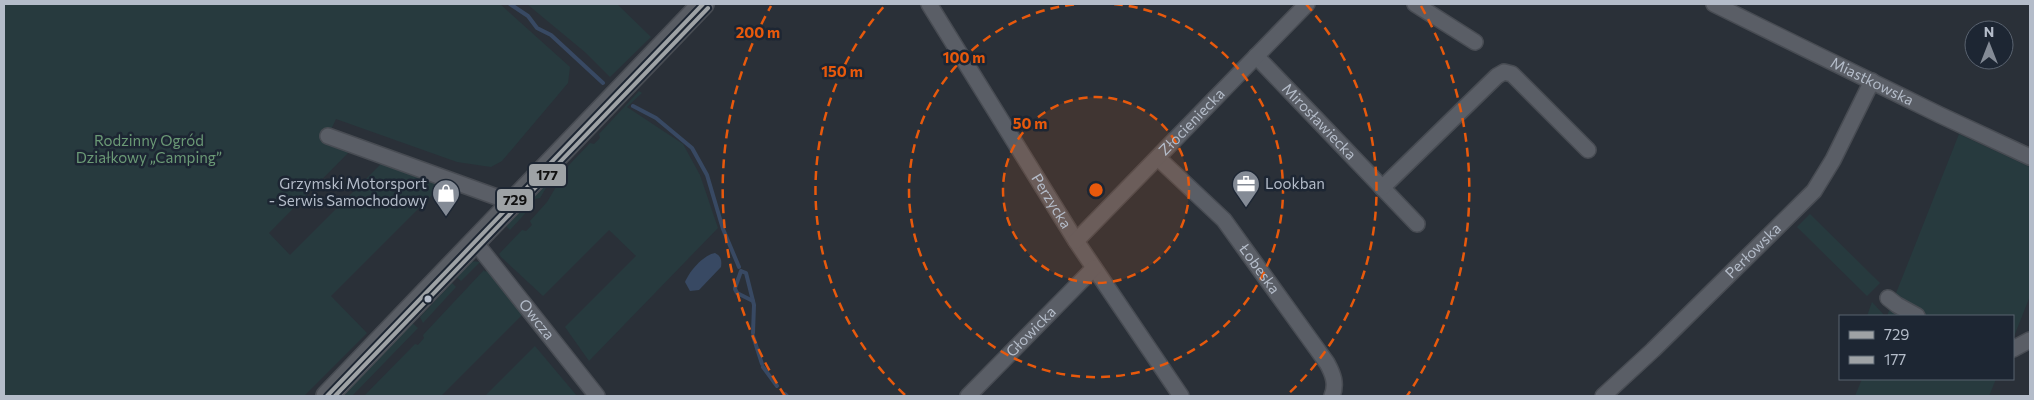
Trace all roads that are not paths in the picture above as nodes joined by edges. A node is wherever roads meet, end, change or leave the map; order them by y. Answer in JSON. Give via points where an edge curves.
{"nodes":[{"id":1,"x":702,"y":4,"type":"edge"},
{"id":2,"x":929,"y":4,"type":"edge"},
{"id":3,"x":1307,"y":4,"type":"edge"},
{"id":4,"x":1415,"y":4,"type":"edge"},
{"id":5,"x":1714,"y":4,"type":"edge"},
{"id":6,"x":1475,"y":42,"type":"dead end"},
{"id":7,"x":1256,"y":56,"type":"junction"},
{"id":8,"x":1872,"y":81,"type":"junction"},
{"id":9,"x":328,"y":136,"type":"dead end"},
{"id":10,"x":1588,"y":150,"type":"dead end"},
{"id":11,"x":2030,"y":157,"type":"edge"},
{"id":12,"x":1158,"y":158,"type":"junction"},
{"id":13,"x":1382,"y":188,"type":"junction"},
{"id":14,"x":511,"y":204,"type":"junction"},
{"id":15,"x":1417,"y":224,"type":"dead end"},
{"id":16,"x":1076,"y":240,"type":"junction"},
{"id":17,"x":475,"y":242,"type":"junction"},
{"id":18,"x":1094,"y":268,"type":"junction"},
{"id":19,"x":1888,"y":298,"type":"dead end"},
{"id":20,"x":1915,"y":315,"type":"edge"},
{"id":21,"x":2030,"y":340,"type":"edge"},
{"id":22,"x":2014,"y":348,"type":"edge"},
{"id":23,"x":327,"y":396,"type":"edge"},
{"id":24,"x":597,"y":396,"type":"edge"},
{"id":25,"x":968,"y":396,"type":"edge"},
{"id":26,"x":1181,"y":396,"type":"edge"},
{"id":27,"x":1332,"y":396,"type":"edge"},
{"id":28,"x":1603,"y":396,"type":"edge"}],
"edges":[{"from":1,"to":14,"type":"street"},
{"from":2,"to":16,"type":"street","name":"Perzycka"},
{"from":3,"to":7,"type":"street","name":"Złocieniecka"},
{"from":4,"to":6,"type":"street"},
{"from":5,"to":8,"type":"street","name":"Miastkowska"},
{"from":7,"to":12,"type":"street","name":"Złocieniecka"},
{"from":7,"to":13,"type":"street","name":"Mirosławiecka"},
{"from":8,"to":11,"type":"street","name":"Miastkowska"},
{"from":8,"to":28,"type":"street","name":"Perłowska","via":[[1833,160],[1814,190]]},
{"from":9,"to":14,"type":"street"},
{"from":10,"to":13,"type":"street","via":[[1512,74],[1504,72]]},
{"from":12,"to":16,"type":"street","name":"Złocieniecka"},
{"from":12,"to":27,"type":"street","name":"Łobeska","via":[[1224,220],[1327,363],[1334,378]]},
{"from":13,"to":15,"type":"street","name":"Mirosławiecka"},
{"from":14,"to":17,"type":"street"},
{"from":16,"to":18,"type":"street","name":"Perzycka"},
{"from":17,"to":23,"type":"street"},
{"from":17,"to":24,"type":"street","name":"Owcza"},
{"from":18,"to":25,"type":"street","name":"Głowicka"},
{"from":18,"to":26,"type":"street","name":"Perzycka"},
{"from":19,"to":20,"type":"street"},
{"from":21,"to":22,"type":"street"}]}
